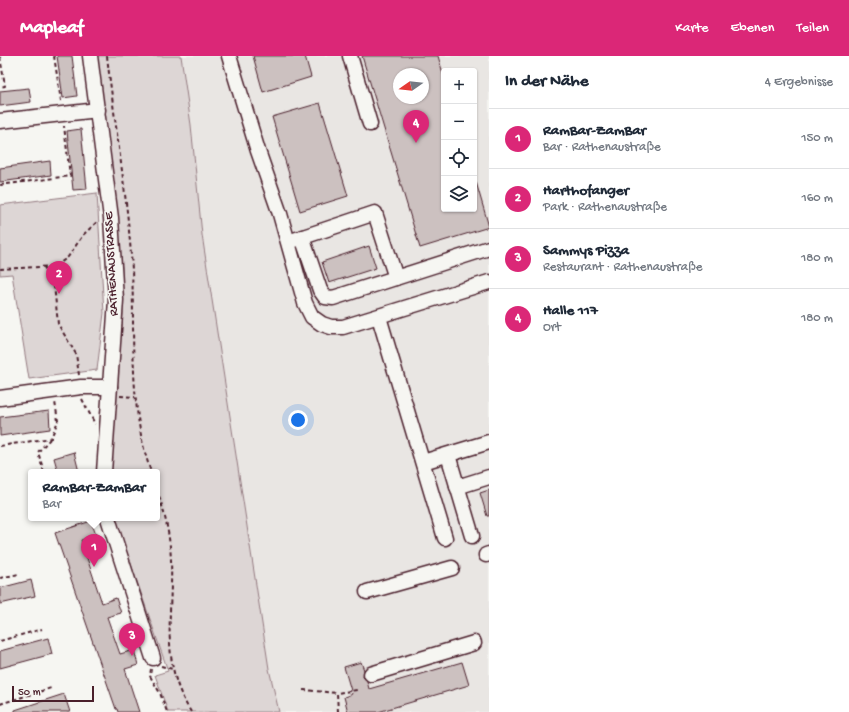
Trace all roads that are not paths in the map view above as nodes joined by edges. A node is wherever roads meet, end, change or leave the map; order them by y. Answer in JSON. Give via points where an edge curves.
{"nodes":[{"id":1,"x":90,"y":56,"type":"edge"},
{"id":2,"x":229,"y":56,"type":"edge"},
{"id":3,"x":350,"y":56,"type":"edge"},
{"id":4,"x":98,"y":110,"type":"junction"},
{"id":5,"x":0,"y":122,"type":"edge"},
{"id":6,"x":370,"y":124,"type":"dead end"},
{"id":7,"x":302,"y":237,"type":"junction"},
{"id":8,"x":288,"y":242,"type":"junction"},
{"id":9,"x":489,"y":248,"type":"edge"},
{"id":10,"x":396,"y":278,"type":"junction"},
{"id":11,"x":489,"y":282,"type":"edge"},
{"id":12,"x":379,"y":317,"type":"junction"},
{"id":13,"x":110,"y":387,"type":"junction"},
{"id":14,"x":0,"y":398,"type":"edge"},
{"id":15,"x":489,"y":442,"type":"edge"},
{"id":16,"x":448,"y":455,"type":"junction"},
{"id":17,"x":423,"y":462,"type":"junction"},
{"id":18,"x":104,"y":469,"type":"edge"},
{"id":19,"x":489,"y":477,"type":"edge"},
{"id":20,"x":457,"y":487,"type":"junction"},
{"id":21,"x":109,"y":521,"type":"edge"},
{"id":22,"x":472,"y":536,"type":"dead end"},
{"id":23,"x":445,"y":538,"type":"dead end"},
{"id":24,"x":452,"y":568,"type":"dead end"},
{"id":25,"x":367,"y":592,"type":"dead end"},
{"id":26,"x":474,"y":643,"type":"dead end"},
{"id":27,"x":153,"y":658,"type":"road end"},
{"id":28,"x":371,"y":674,"type":"dead end"}],
"edges":[{"from":1,"to":4,"type":"street","name":"RATHENAUSTRASSE"},
{"from":2,"to":8,"type":"street"},
{"from":3,"to":6,"type":"street"},
{"from":4,"to":5,"type":"street"},
{"from":4,"to":13,"type":"street","name":"RATHENAUSTRASSE","via":[[116,274],[116,313]]},
{"from":7,"to":8,"type":"street"},
{"from":7,"to":10,"type":"street","via":[[320,290],[325,297],[346,295]]},
{"from":7,"to":10,"type":"street","via":[[375,214]]},
{"from":8,"to":12,"type":"street","via":[[305,303],[312,317],[331,327],[343,327]]},
{"from":9,"to":10,"type":"street"},
{"from":11,"to":12,"type":"street"},
{"from":12,"to":17,"type":"street"},
{"from":13,"to":14,"type":"street","via":[[81,387]]},
{"from":13,"to":18,"type":"street","name":"RATHENAUSTRASSE"},
{"from":15,"to":16,"type":"street"},
{"from":16,"to":17,"type":"street"},
{"from":16,"to":20,"type":"street"},
{"from":17,"to":23,"type":"street"},
{"from":19,"to":20,"type":"street"},
{"from":20,"to":22,"type":"street"},
{"from":21,"to":27,"type":"street"},
{"from":24,"to":25,"type":"street"},
{"from":26,"to":28,"type":"street"}]}
